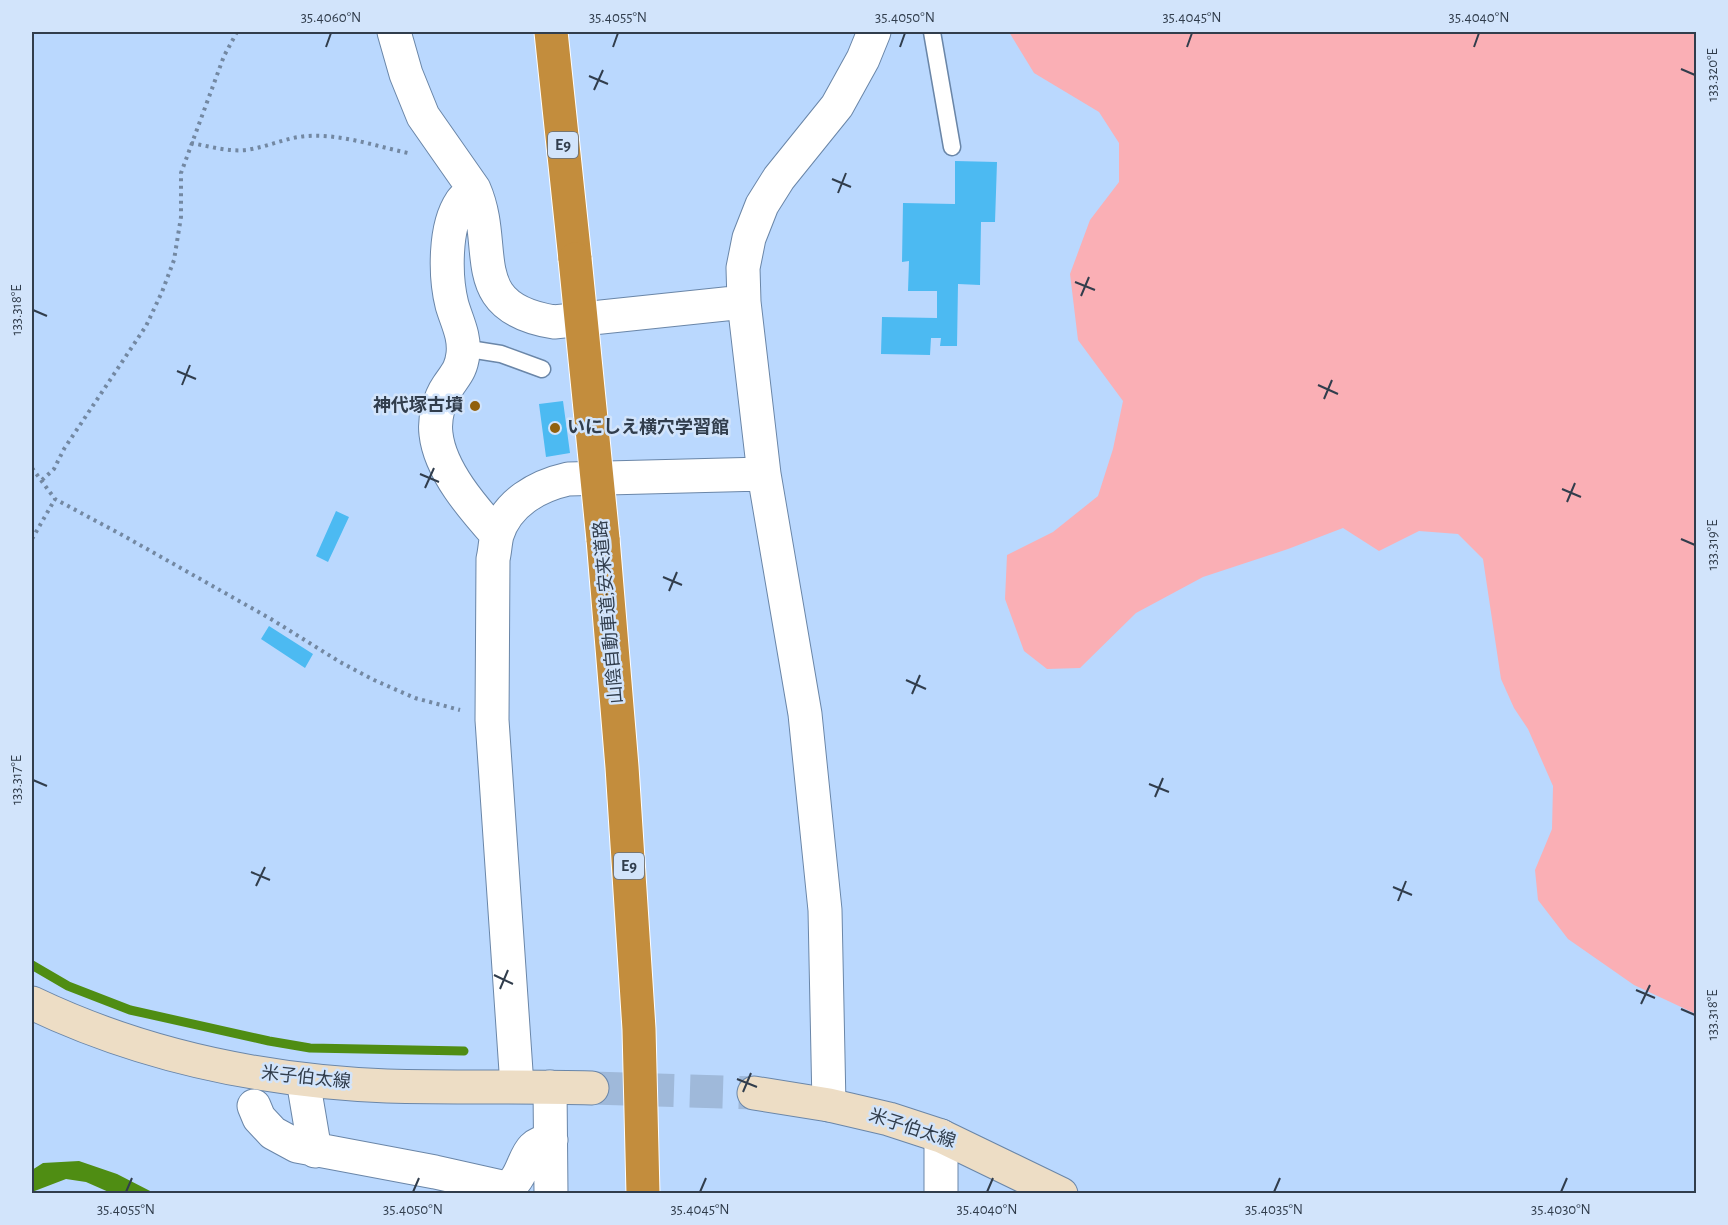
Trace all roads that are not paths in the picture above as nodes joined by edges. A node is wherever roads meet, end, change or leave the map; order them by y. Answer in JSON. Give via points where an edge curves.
{"nodes":[{"id":1,"x":394,"y":32,"type":"edge"},
{"id":2,"x":551,"y":32,"type":"edge"},
{"id":3,"x":874,"y":32,"type":"edge"},
{"id":4,"x":932,"y":32,"type":"edge"},
{"id":5,"x":952,"y":147,"type":"dead end"},
{"id":6,"x":474,"y":189,"type":"junction"},
{"id":7,"x":744,"y":302,"type":"junction"},
{"id":8,"x":463,"y":348,"type":"junction"},
{"id":9,"x":542,"y":369,"type":"dead end"},
{"id":10,"x":764,"y":474,"type":"junction"},
{"id":11,"x":497,"y":535,"type":"junction"},
{"id":12,"x":32,"y":1003,"type":"edge"},
{"id":13,"x":303,"y":1080,"type":"junction"},
{"id":14,"x":517,"y":1086,"type":"junction"},
{"id":15,"x":550,"y":1087,"type":"junction"},
{"id":16,"x":592,"y":1088,"type":"tunnel mouth"},
{"id":17,"x":754,"y":1094,"type":"tunnel mouth"},
{"id":18,"x":829,"y":1105,"type":"junction"},
{"id":19,"x":254,"y":1106,"type":"dead end"},
{"id":20,"x":941,"y":1136,"type":"junction"},
{"id":21,"x":551,"y":1140,"type":"junction"},
{"id":22,"x":315,"y":1151,"type":"junction"},
{"id":23,"x":551,"y":1194,"type":"edge"},
{"id":24,"x":643,"y":1194,"type":"edge"},
{"id":25,"x":941,"y":1194,"type":"edge"},
{"id":26,"x":1061,"y":1194,"type":"edge"}],
"edges":[{"from":1,"to":6,"type":"street","via":[[423,116]]},
{"from":2,"to":24,"type":"highway","name":"山陰自動車道;安来道路","number":"E9","bridge":true,"via":[[603,539],[622,767],[639,1029]]},
{"from":3,"to":7,"type":"street","via":[[837,106],[762,205],[743,268]]},
{"from":4,"to":5,"type":"lane"},
{"from":6,"to":7,"type":"street","via":[[482,216],[489,278],[501,296],[521,313],[554,322]]},
{"from":6,"to":8,"type":"street","via":[[461,201],[448,243],[447,270]]},
{"from":7,"to":10,"type":"street"},
{"from":8,"to":9,"type":"lane","via":[[501,354]]},
{"from":8,"to":11,"type":"street","via":[[459,371],[440,400],[436,435],[451,477]]},
{"from":10,"to":11,"type":"street","via":[[568,479],[530,493],[511,510]]},
{"from":10,"to":18,"type":"street","via":[[806,725],[825,910]]},
{"from":11,"to":14,"type":"street","via":[[492,720]]},
{"from":12,"to":13,"type":"main road","name":"米子伯太線","via":[[65,1019],[167,1055]]},
{"from":13,"to":14,"type":"main road","name":"米子伯太線","via":[[387,1086]]},
{"from":13,"to":22,"type":"street"},
{"from":14,"to":15,"type":"main road","name":"米子伯太線"},
{"from":15,"to":16,"type":"main road","name":"米子伯太線"},
{"from":15,"to":21,"type":"street"},
{"from":17,"to":18,"type":"main road","name":"米子伯太線"},
{"from":18,"to":20,"type":"main road","name":"米子伯太線"},
{"from":19,"to":22,"type":"street","via":[[273,1133]]},
{"from":20,"to":25,"type":"street"},
{"from":20,"to":26,"type":"main road","name":"米子伯太線"},
{"from":21,"to":22,"type":"street","via":[[534,1147],[509,1187]]},
{"from":21,"to":23,"type":"street"}]}
